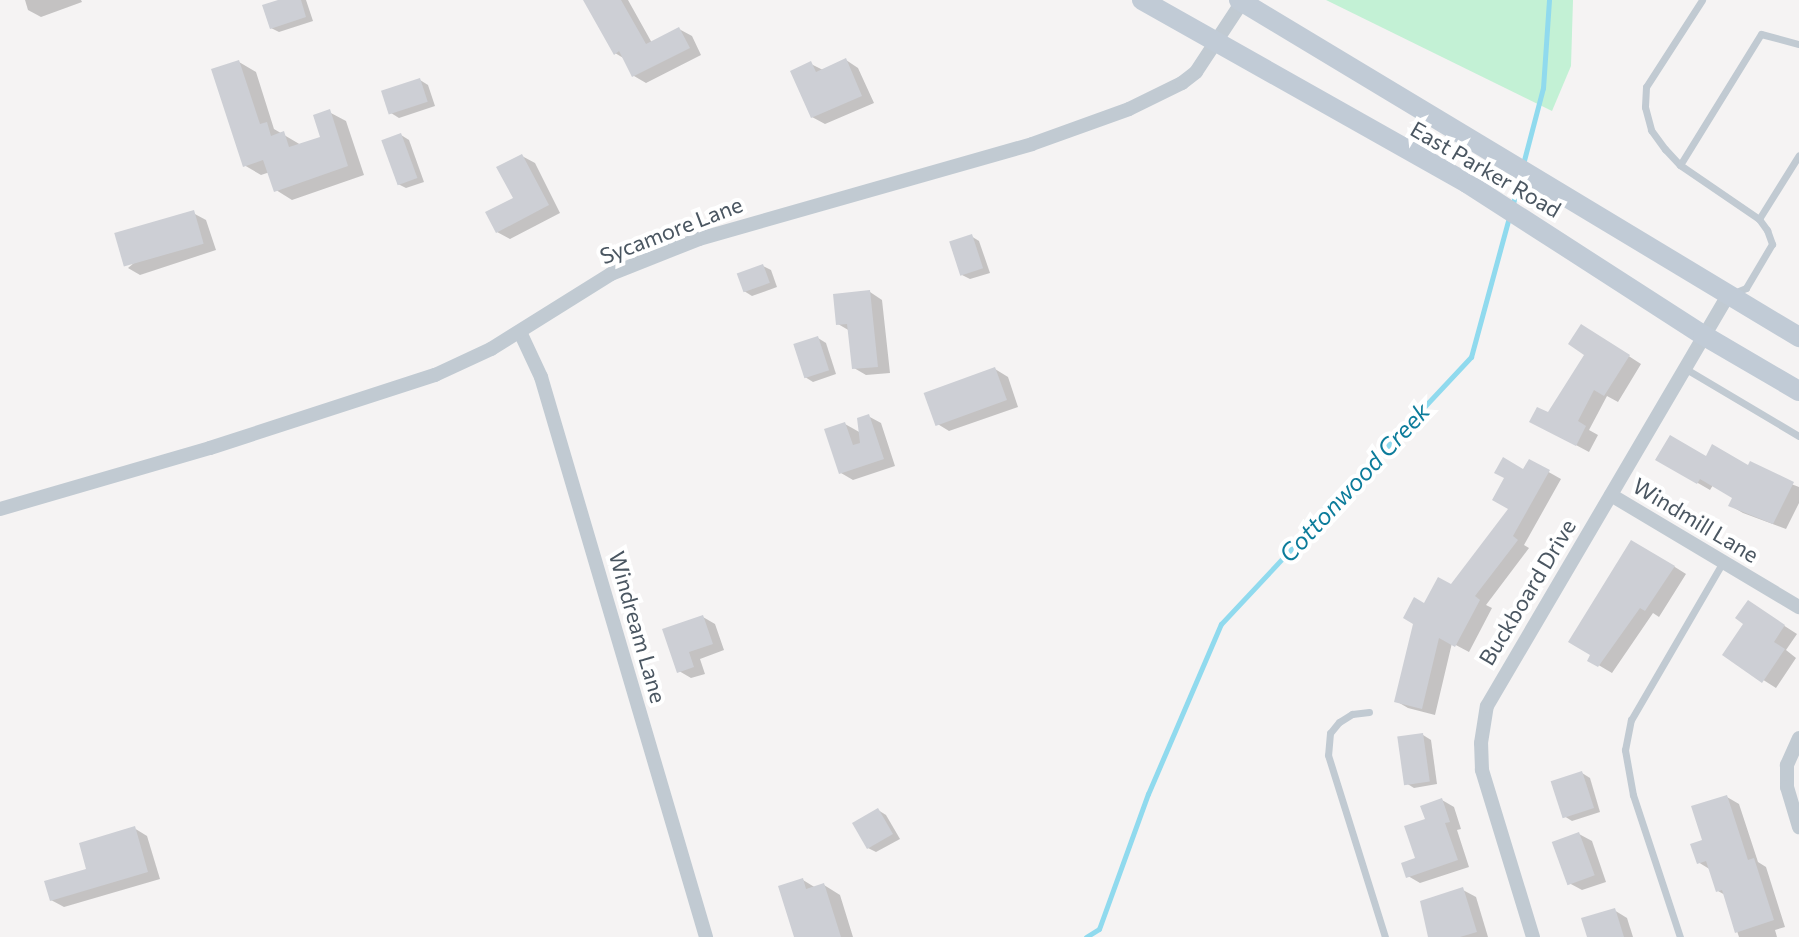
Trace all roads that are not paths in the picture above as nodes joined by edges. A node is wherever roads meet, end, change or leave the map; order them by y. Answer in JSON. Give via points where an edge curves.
{"nodes":[{"id":1,"x":1142,"y":0,"type":"edge"},
{"id":2,"x":1702,"y":0,"type":"edge"},
{"id":3,"x":1240,"y":1,"type":"edge"},
{"id":4,"x":1216,"y":44,"type":"junction"},
{"id":5,"x":1799,"y":44,"type":"edge"},
{"id":6,"x":1799,"y":155,"type":"edge"},
{"id":7,"x":1680,"y":165,"type":"junction"},
{"id":8,"x":1759,"y":219,"type":"junction"},
{"id":9,"x":1728,"y":296,"type":"junction"},
{"id":10,"x":520,"y":332,"type":"junction"},
{"id":11,"x":1703,"y":335,"type":"junction"},
{"id":12,"x":1799,"y":337,"type":"edge"},
{"id":13,"x":1684,"y":368,"type":"junction"},
{"id":14,"x":1799,"y":391,"type":"edge"},
{"id":15,"x":1799,"y":436,"type":"edge"},
{"id":16,"x":1611,"y":495,"type":"junction"},
{"id":17,"x":0,"y":509,"type":"edge"},
{"id":18,"x":1723,"y":562,"type":"junction"},
{"id":19,"x":1799,"y":607,"type":"edge"},
{"id":20,"x":1369,"y":712,"type":"dead end"},
{"id":21,"x":1799,"y":738,"type":"edge"},
{"id":22,"x":1799,"y":827,"type":"edge"},
{"id":23,"x":706,"y":937,"type":"edge"},
{"id":24,"x":1385,"y":937,"type":"edge"},
{"id":25,"x":1533,"y":937,"type":"edge"},
{"id":26,"x":1680,"y":937,"type":"edge"}],
"edges":[{"from":1,"to":4,"type":"main road","name":"East Parker Road"},
{"from":2,"to":7,"type":"lane","via":[[1646,87],[1651,130]]},
{"from":3,"to":4,"type":"street","name":"Sycamore Lane"},
{"from":3,"to":9,"type":"main road","name":"East Parker Road"},
{"from":4,"to":10,"type":"street","name":"Sycamore Lane","via":[[1190,78],[1129,109],[1032,144],[764,219],[650,257],[611,274]]},
{"from":4,"to":11,"type":"main road","name":"East Parker Road","via":[[1467,183]]},
{"from":5,"to":7,"type":"lane","via":[[1761,34]]},
{"from":6,"to":8,"type":"lane"},
{"from":7,"to":8,"type":"lane"},
{"from":8,"to":9,"type":"lane","via":[[1772,244],[1746,288]]},
{"from":9,"to":11,"type":"street","name":"Buckboard Drive"},
{"from":9,"to":12,"type":"main road","name":"East Parker Road"},
{"from":10,"to":17,"type":"street","name":"Sycamore Lane","via":[[405,386]]},
{"from":10,"to":23,"type":"street","name":"Windream Lane","via":[[541,377]]},
{"from":11,"to":13,"type":"street","name":"Buckboard Drive"},
{"from":11,"to":14,"type":"main road","name":"East Parker Road"},
{"from":13,"to":15,"type":"lane"},
{"from":13,"to":16,"type":"street","name":"Buckboard Drive"},
{"from":16,"to":18,"type":"street","name":"Windmill Lane"},
{"from":16,"to":25,"type":"street","name":"Buckboard Drive","via":[[1487,706],[1482,770]]},
{"from":18,"to":19,"type":"street","name":"Windmill Lane"},
{"from":18,"to":26,"type":"lane","via":[[1631,720],[1625,750],[1633,795]]},
{"from":20,"to":24,"type":"lane","via":[[1339,722],[1330,733],[1328,755]]},
{"from":21,"to":22,"type":"street","via":[[1787,765],[1787,787]]}]}
